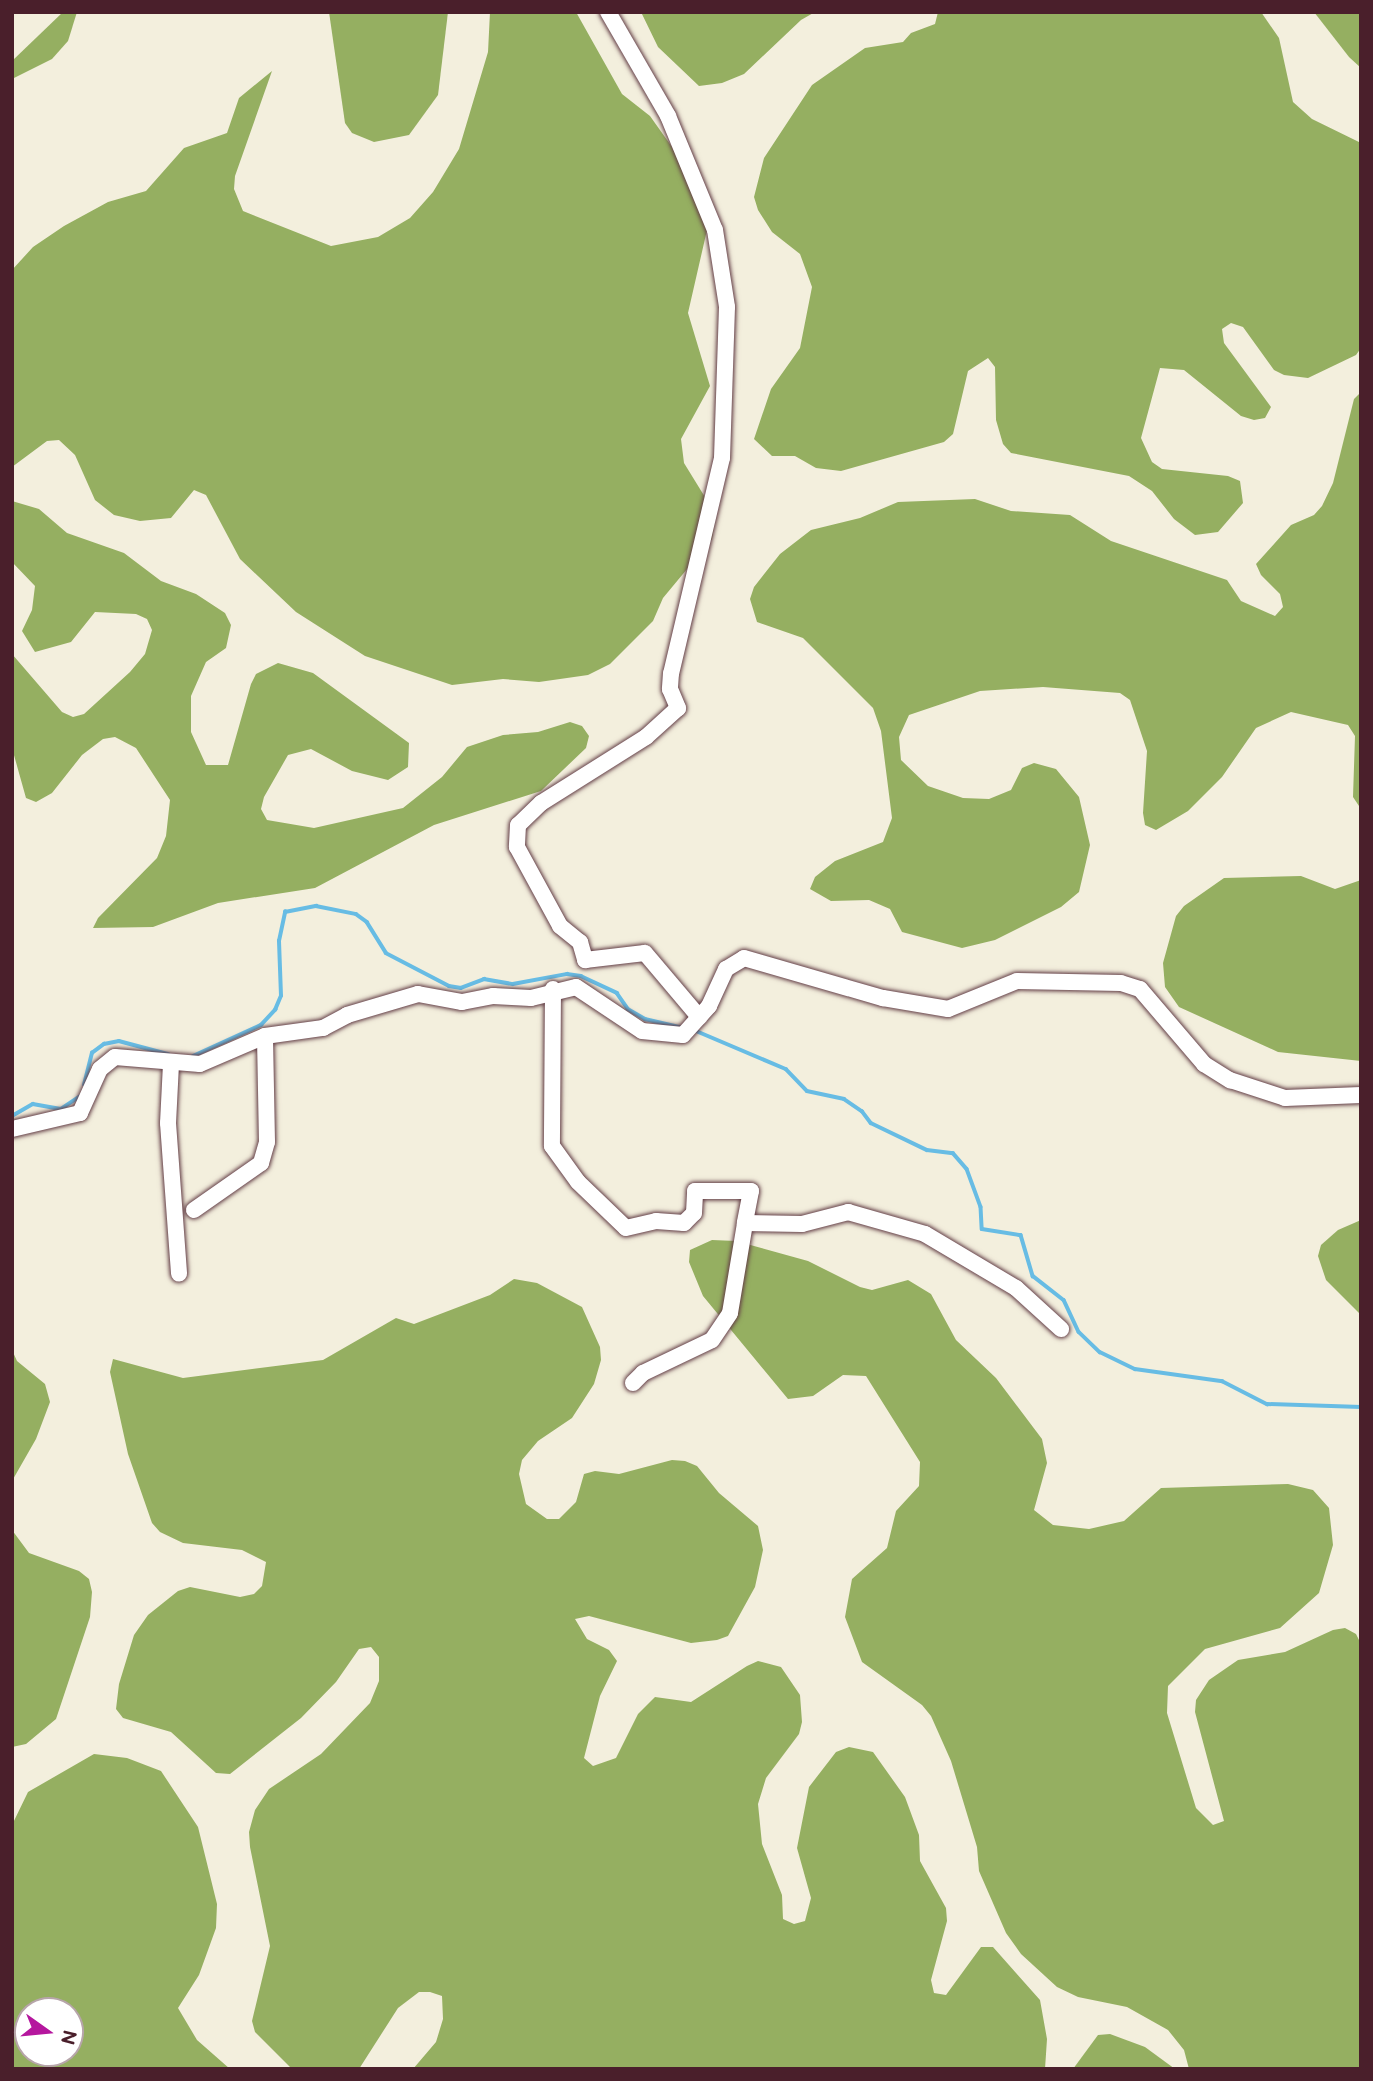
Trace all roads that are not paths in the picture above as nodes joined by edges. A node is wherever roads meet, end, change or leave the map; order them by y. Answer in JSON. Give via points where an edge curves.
{"nodes":[{"id":1,"x":608,"y":12,"type":"edge"},
{"id":2,"x":553,"y":989,"type":"junction"},
{"id":3,"x":697,"y":1020,"type":"junction"},
{"id":4,"x":265,"y":1036,"type":"junction"},
{"id":5,"x":171,"y":1064,"type":"junction"},
{"id":6,"x":1358,"y":1096,"type":"edge"},
{"id":7,"x":12,"y":1129,"type":"edge"},
{"id":8,"x":194,"y":1210,"type":"dead end"},
{"id":9,"x":745,"y":1223,"type":"junction"},
{"id":10,"x":178,"y":1274,"type":"dead end"},
{"id":11,"x":1061,"y":1329,"type":"dead end"},
{"id":12,"x":633,"y":1383,"type":"dead end"}],
"edges":[{"from":1,"to":3,"type":"street","via":[[668,116],[715,230],[727,307],[722,458],[671,673],[670,690],[678,708],[646,737],[541,803],[518,825],[517,847],[560,926],[580,942],[585,960],[645,953]]},
{"from":2,"to":3,"type":"street","via":[[576,987],[642,1031],[683,1035]]},
{"from":2,"to":4,"type":"street","via":[[531,998],[493,996],[462,1002],[418,994],[347,1015],[323,1028]]},
{"from":2,"to":9,"type":"street","via":[[552,1146],[578,1182],[626,1228],[656,1221],[684,1223],[694,1213],[695,1191],[751,1191]]},
{"from":3,"to":6,"type":"street","via":[[726,969],[744,958],[883,998],[948,1009],[1017,981],[1121,983],[1140,989],[1214,1073],[1285,1098]]},
{"from":4,"to":5,"type":"street","via":[[213,1060]]},
{"from":4,"to":8,"type":"street","via":[[267,1142],[261,1163]]},
{"from":5,"to":7,"type":"street","via":[[115,1057],[100,1069],[80,1114]]},
{"from":5,"to":10,"type":"street","via":[[168,1123]]},
{"from":9,"to":11,"type":"street","via":[[802,1224],[848,1212],[925,1234],[1016,1287]]},
{"from":9,"to":12,"type":"street","via":[[730,1313],[712,1340],[643,1373]]}]}
